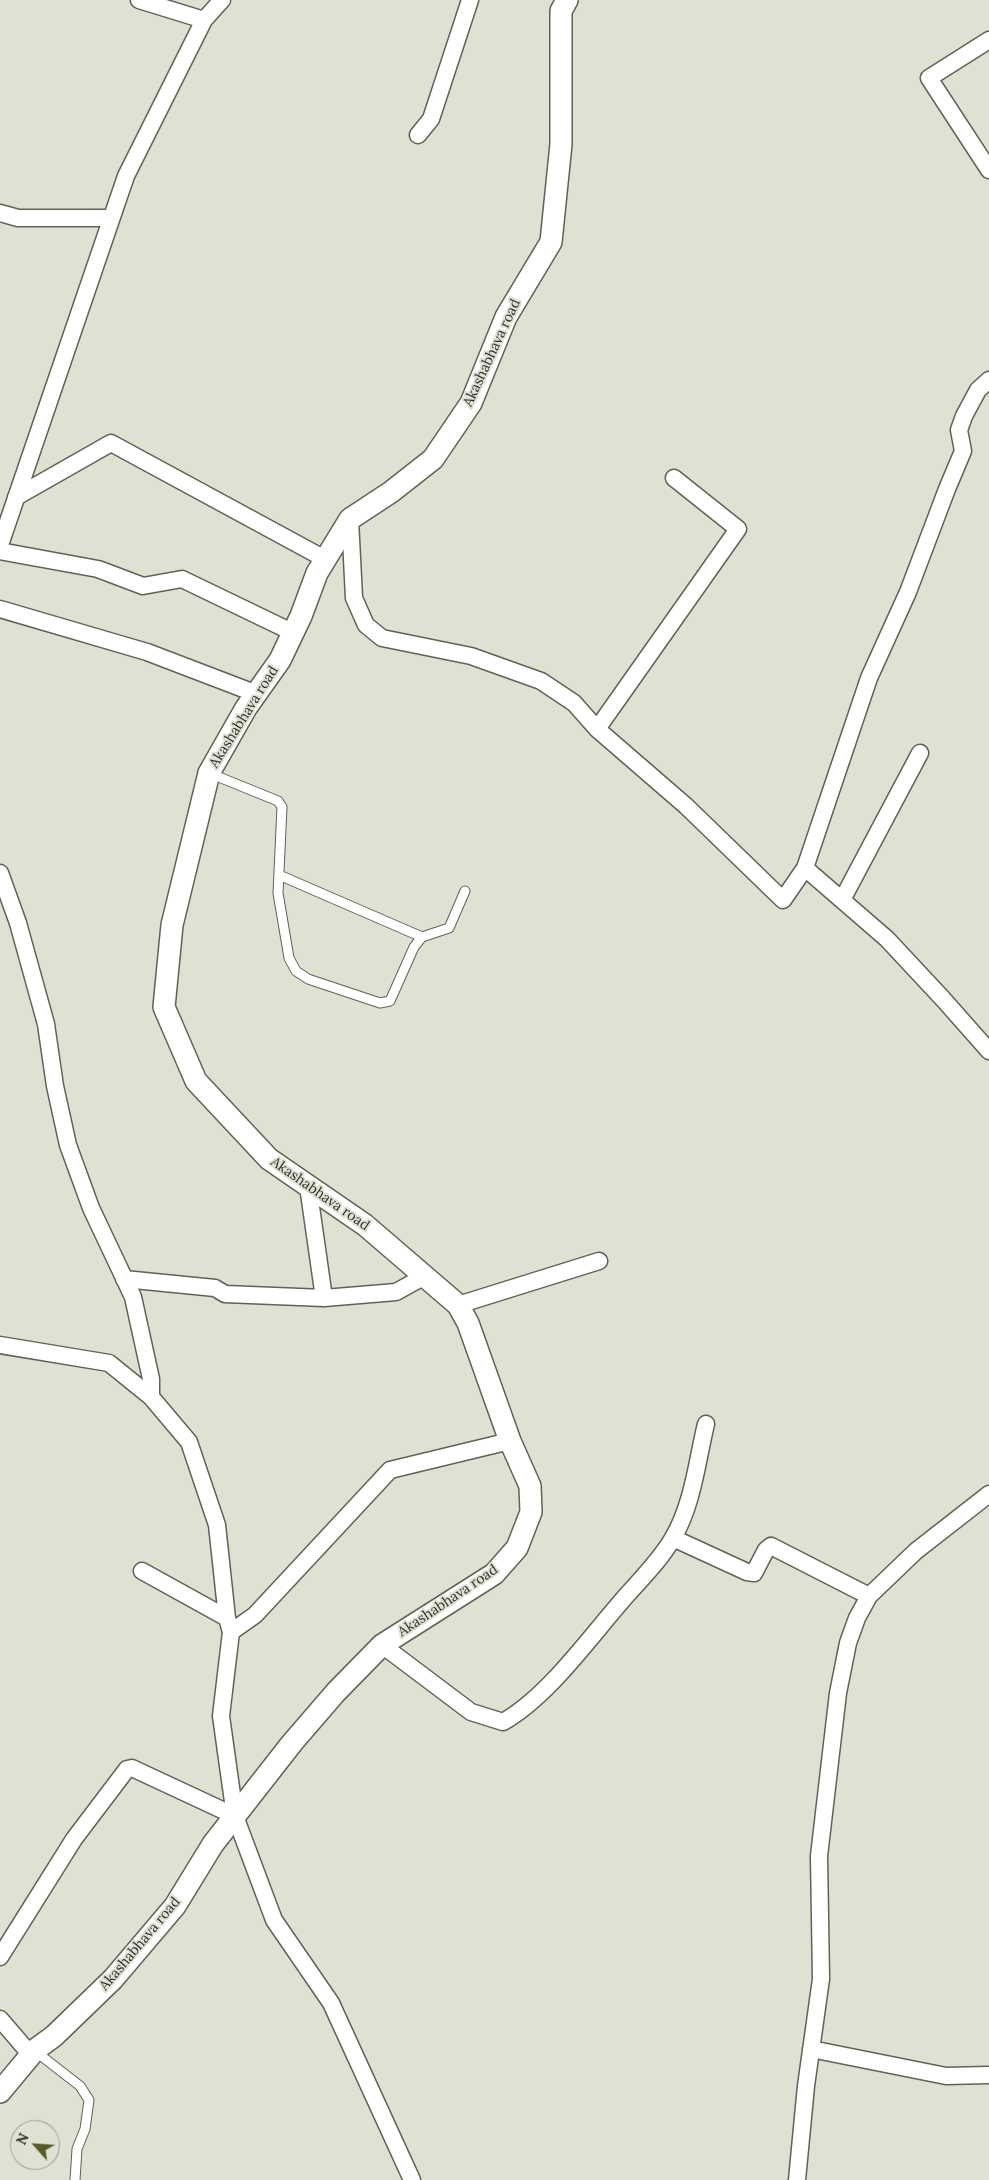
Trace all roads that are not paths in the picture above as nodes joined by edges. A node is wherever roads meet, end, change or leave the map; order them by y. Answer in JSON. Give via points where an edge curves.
{"nodes":[{"id":1,"x":139,"y":0,"type":"edge"},
{"id":2,"x":222,"y":0,"type":"edge"},
{"id":3,"x":470,"y":0,"type":"edge"},
{"id":4,"x":567,"y":0,"type":"edge"},
{"id":5,"x":204,"y":20,"type":"junction"},
{"id":6,"x":989,"y":40,"type":"edge"},
{"id":7,"x":418,"y":135,"type":"dead end"},
{"id":8,"x":984,"y":151,"type":"edge"},
{"id":9,"x":989,"y":170,"type":"edge"},
{"id":10,"x":0,"y":214,"type":"edge"},
{"id":11,"x":111,"y":218,"type":"junction"},
{"id":12,"x":989,"y":380,"type":"edge"},
{"id":13,"x":674,"y":478,"type":"dead end"},
{"id":14,"x":16,"y":497,"type":"junction"},
{"id":15,"x":350,"y":519,"type":"junction"},
{"id":16,"x":0,"y":545,"type":"edge"},
{"id":17,"x":0,"y":551,"type":"edge"},
{"id":18,"x":325,"y":559,"type":"junction"},
{"id":19,"x":0,"y":609,"type":"edge"},
{"id":20,"x":294,"y":633,"type":"junction"},
{"id":21,"x":257,"y":694,"type":"junction"},
{"id":22,"x":597,"y":729,"type":"junction"},
{"id":23,"x":920,"y":753,"type":"dead end"},
{"id":24,"x":209,"y":773,"type":"junction"},
{"id":25,"x":805,"y":868,"type":"junction"},
{"id":26,"x":0,"y":873,"type":"edge"},
{"id":27,"x":279,"y":875,"type":"junction"},
{"id":28,"x":465,"y":891,"type":"dead end"},
{"id":29,"x":842,"y":900,"type":"junction"},
{"id":30,"x":422,"y":937,"type":"junction"},
{"id":31,"x":989,"y":1051,"type":"edge"},
{"id":32,"x":308,"y":1186,"type":"junction"},
{"id":33,"x":599,"y":1261,"type":"dead end"},
{"id":34,"x":425,"y":1276,"type":"junction"},
{"id":35,"x":124,"y":1279,"type":"junction"},
{"id":36,"x":324,"y":1298,"type":"junction"},
{"id":37,"x":458,"y":1304,"type":"junction"},
{"id":38,"x":0,"y":1345,"type":"edge"},
{"id":39,"x":151,"y":1397,"type":"junction"},
{"id":40,"x":706,"y":1424,"type":"dead end"},
{"id":41,"x":510,"y":1442,"type":"junction"},
{"id":42,"x":989,"y":1494,"type":"edge"},
{"id":43,"x":673,"y":1538,"type":"junction"},
{"id":44,"x":142,"y":1571,"type":"dead end"},
{"id":45,"x":869,"y":1596,"type":"junction"},
{"id":46,"x":229,"y":1625,"type":"junction"},
{"id":47,"x":382,"y":1646,"type":"junction"},
{"id":48,"x":235,"y":1816,"type":"junction"},
{"id":49,"x":0,"y":1957,"type":"edge"},
{"id":50,"x":0,"y":2019,"type":"edge"},
{"id":51,"x":812,"y":2049,"type":"junction"},
{"id":52,"x":33,"y":2053,"type":"junction"},
{"id":53,"x":989,"y":2076,"type":"edge"},
{"id":54,"x":0,"y":2092,"type":"edge"},
{"id":55,"x":75,"y":2180,"type":"edge"},
{"id":56,"x":412,"y":2180,"type":"edge"},
{"id":57,"x":797,"y":2180,"type":"edge"}],
"edges":[{"from":1,"to":5,"type":"street"},
{"from":2,"to":5,"type":"street"},
{"from":3,"to":7,"type":"street","via":[[431,118]]},
{"from":4,"to":15,"type":"street","name":"Akashabhava road","via":[[561,11],[562,144],[551,242],[506,317],[470,403],[433,459]]},
{"from":5,"to":11,"type":"street","via":[[126,176]]},
{"from":6,"to":8,"type":"street","via":[[929,78]]},
{"from":8,"to":9,"type":"street"},
{"from":10,"to":11,"type":"street","via":[[18,218]]},
{"from":11,"to":14,"type":"street"},
{"from":12,"to":25,"type":"street","via":[[978,390],[964,416],[959,430],[963,451],[908,592],[869,678]]},
{"from":13,"to":22,"type":"street","via":[[738,529]]},
{"from":14,"to":16,"type":"street"},
{"from":14,"to":18,"type":"street","via":[[111,443]]},
{"from":15,"to":18,"type":"street","name":"Akashabhava road"},
{"from":15,"to":22,"type":"street","via":[[354,598],[366,624],[382,638],[472,656],[541,681],[574,703]]},
{"from":17,"to":20,"type":"street","via":[[98,569],[143,586],[182,579]]},
{"from":18,"to":20,"type":"street","name":"Akashabhava road"},
{"from":19,"to":21,"type":"street","via":[[147,652]]},
{"from":20,"to":21,"type":"street","name":"Akashabhava road"},
{"from":21,"to":24,"type":"street","name":"Akashabhava road"},
{"from":22,"to":25,"type":"street","via":[[686,806],[784,900]]},
{"from":23,"to":29,"type":"street"},
{"from":24,"to":27,"type":"lane","via":[[278,801],[282,807]]},
{"from":24,"to":32,"type":"street","name":"Akashabhava road","via":[[172,925],[164,1007],[196,1081],[269,1159]]},
{"from":25,"to":29,"type":"street"},
{"from":26,"to":35,"type":"street","via":[[18,923],[46,1024],[68,1145],[91,1208]]},
{"from":27,"to":30,"type":"lane"},
{"from":27,"to":30,"type":"lane","via":[[278,893],[289,958],[296,971],[308,979],[380,1003],[390,1001],[414,946]]},
{"from":28,"to":30,"type":"lane","via":[[449,928]]},
{"from":29,"to":31,"type":"street","via":[[887,940]]},
{"from":32,"to":34,"type":"street","name":"Akashabhava road","via":[[365,1224]]},
{"from":32,"to":36,"type":"street"},
{"from":33,"to":37,"type":"street"},
{"from":34,"to":36,"type":"street","via":[[396,1292]]},
{"from":34,"to":37,"type":"street","name":"Akashabhava road"},
{"from":35,"to":36,"type":"street","via":[[216,1288],[225,1294]]},
{"from":35,"to":39,"type":"street","via":[[133,1298],[151,1379]]},
{"from":37,"to":41,"type":"street","name":"Akashabhava road","via":[[468,1323]]},
{"from":38,"to":39,"type":"street","via":[[109,1362]]},
{"from":39,"to":46,"type":"street","via":[[189,1442],[217,1525]]},
{"from":40,"to":43,"type":"street","via":[[685,1512]]},
{"from":41,"to":46,"type":"street","via":[[390,1470],[255,1615]]},
{"from":41,"to":47,"type":"street","name":"Akashabhava road","via":[[532,1497],[531,1512],[518,1548],[494,1574]]},
{"from":42,"to":45,"type":"street","via":[[916,1551]]},
{"from":43,"to":45,"type":"street","via":[[754,1573],[771,1546]]},
{"from":43,"to":47,"type":"street","via":[[571,1660],[523,1711],[503,1722],[471,1712]]},
{"from":44,"to":46,"type":"street"},
{"from":45,"to":51,"type":"street","via":[[848,1643],[838,1693],[819,1856],[821,1979]]},
{"from":46,"to":48,"type":"street","via":[[221,1716]]},
{"from":47,"to":48,"type":"street","name":"Akashabhava road","via":[[336,1692]]},
{"from":48,"to":49,"type":"street","via":[[127,1768],[74,1839]]},
{"from":48,"to":52,"type":"street","name":"Akashabhava road","via":[[213,1844],[175,1906],[119,1972]]},
{"from":48,"to":56,"type":"street","via":[[274,1920],[331,2003]]},
{"from":50,"to":52,"type":"street"},
{"from":51,"to":53,"type":"street","via":[[946,2076]]},
{"from":51,"to":57,"type":"street"},
{"from":52,"to":54,"type":"street","name":"Akashabhava road"},
{"from":52,"to":55,"type":"lane","via":[[80,2086],[89,2100],[85,2129],[77,2149]]}]}
